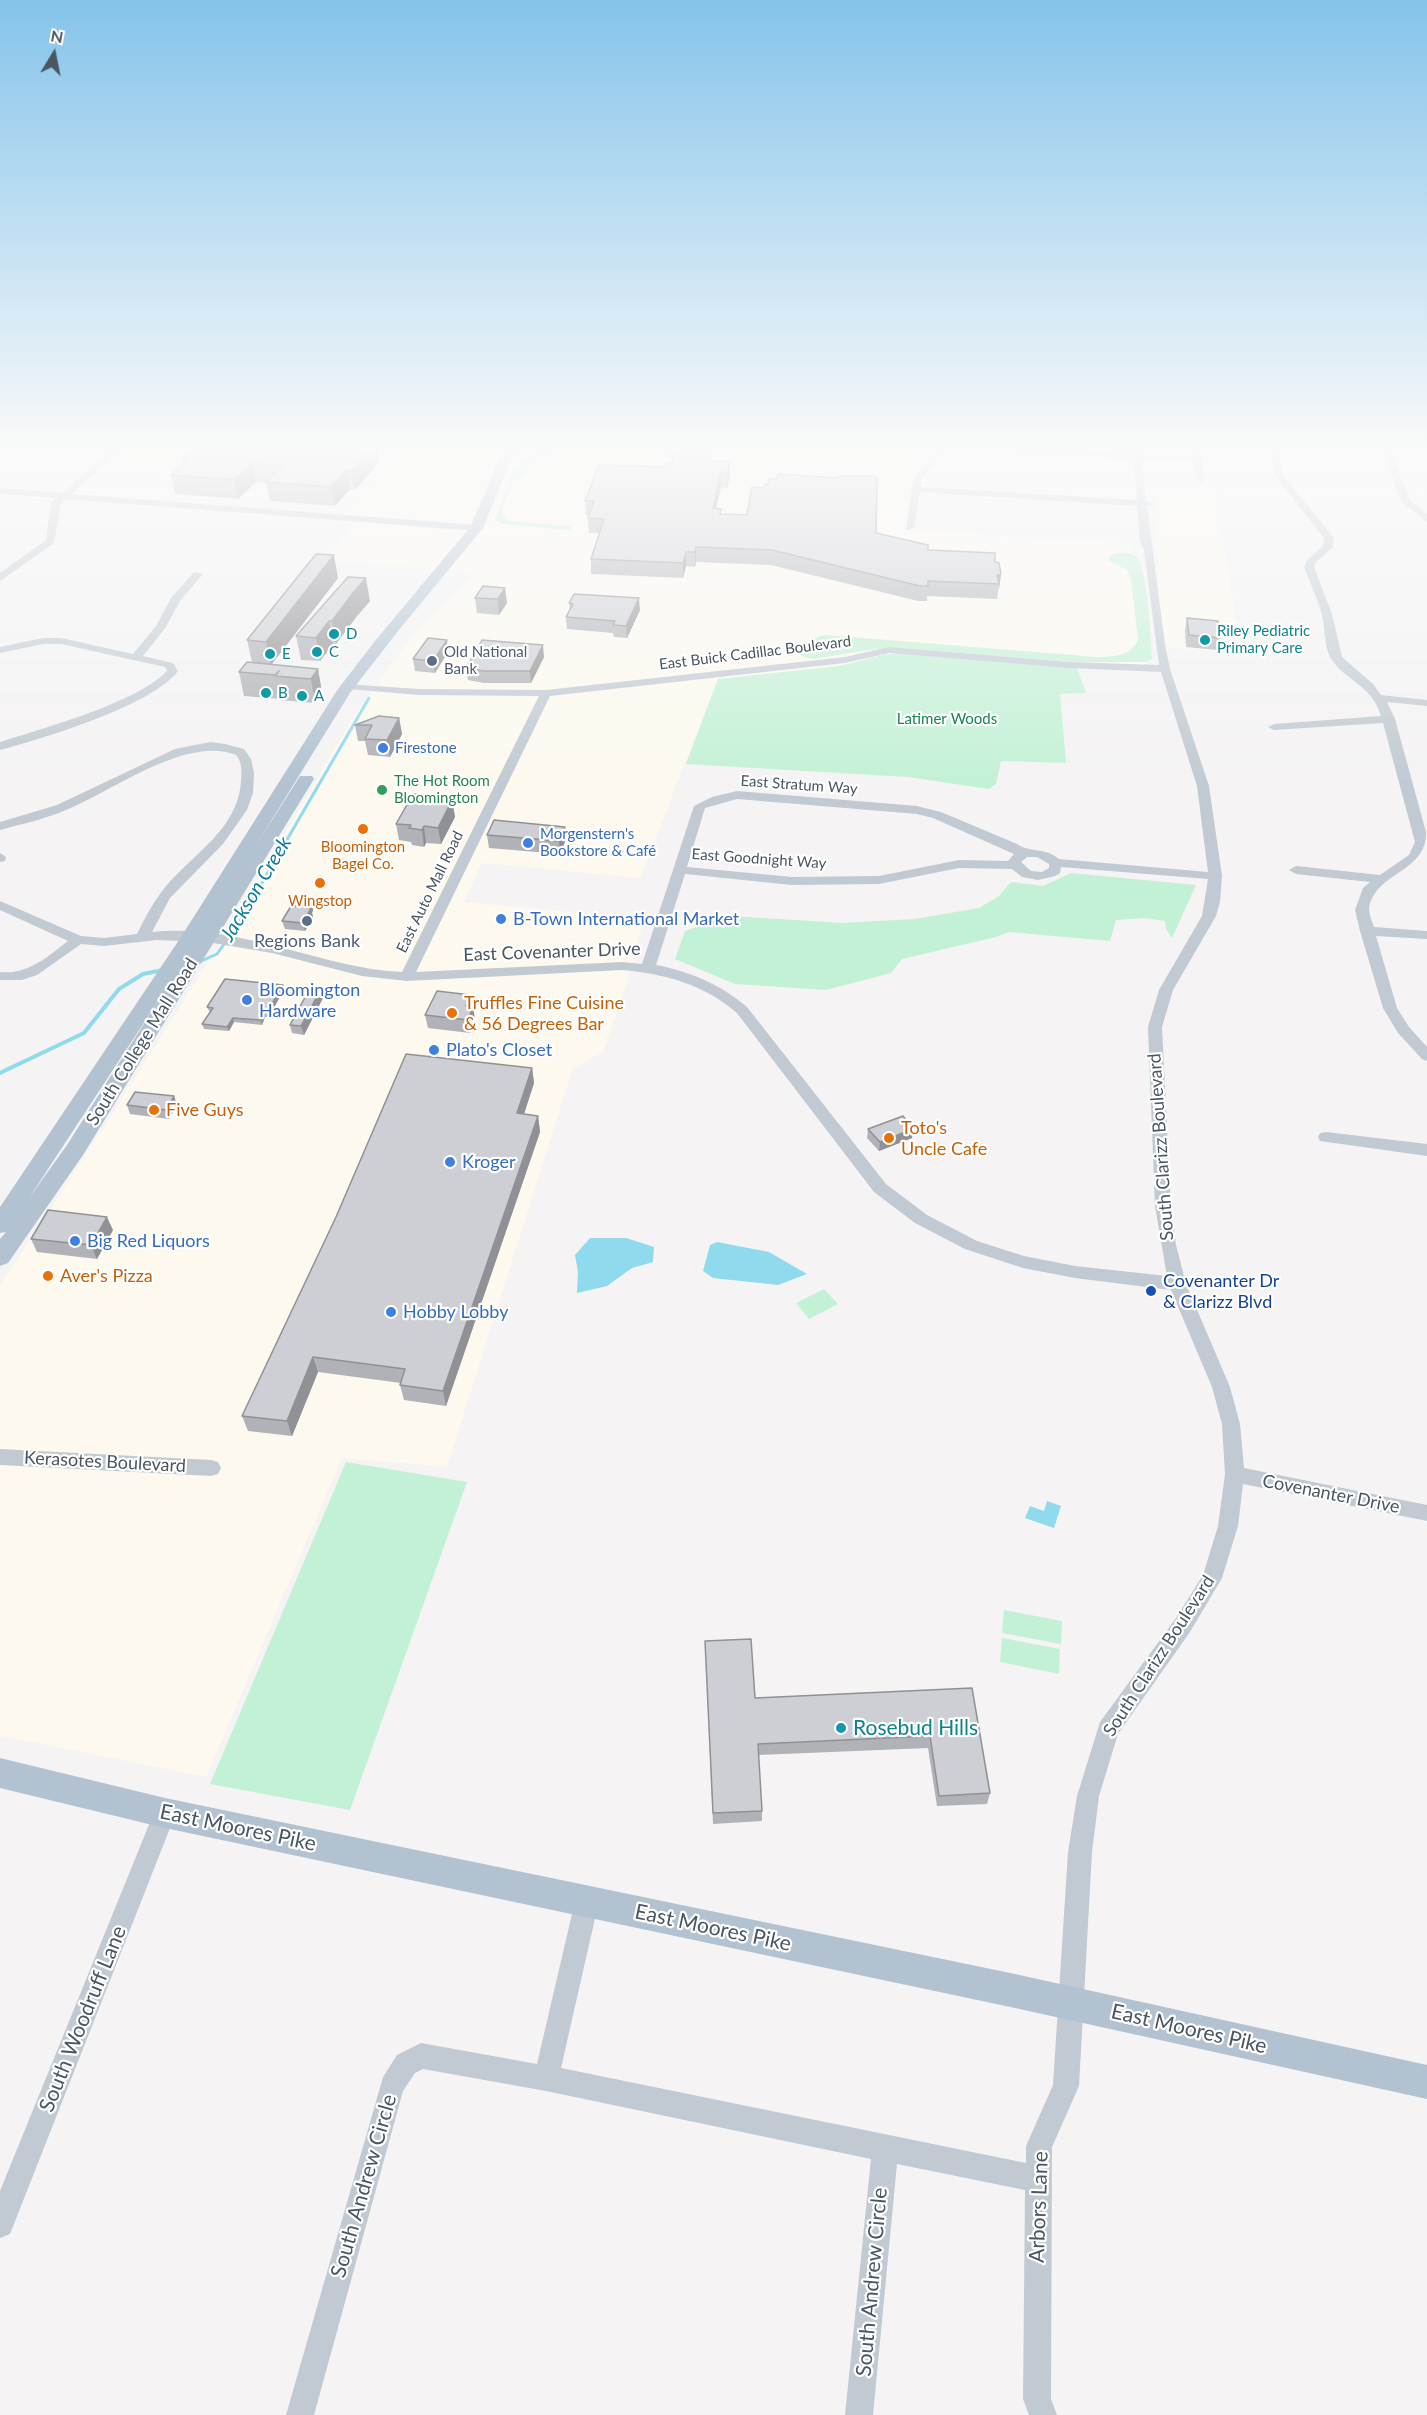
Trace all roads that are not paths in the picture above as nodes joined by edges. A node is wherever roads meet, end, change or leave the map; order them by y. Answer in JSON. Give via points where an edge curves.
{"nodes":[{"id":1,"x":25,"y":560,"type":"edge"},
{"id":2,"x":456,"y":560,"type":"edge"},
{"id":3,"x":1150,"y":560,"type":"edge"},
{"id":4,"x":1312,"y":560,"type":"edge"},
{"id":5,"x":198,"y":574,"type":"dead end"},
{"id":6,"x":0,"y":578,"type":"edge"},
{"id":7,"x":0,"y":650,"type":"edge"},
{"id":8,"x":136,"y":657,"type":"junction"},
{"id":9,"x":1165,"y":669,"type":"junction"},
{"id":10,"x":354,"y":687,"type":"junction"},
{"id":11,"x":546,"y":693,"type":"junction"},
{"id":12,"x":1380,"y":698,"type":"junction"},
{"id":13,"x":1427,"y":703,"type":"edge"},
{"id":14,"x":1389,"y":719,"type":"junction"},
{"id":15,"x":1274,"y":727,"type":"dead end"},
{"id":16,"x":0,"y":746,"type":"edge"},
{"id":17,"x":267,"y":814,"type":"junction"},
{"id":18,"x":285,"y":816,"type":"junction"},
{"id":19,"x":0,"y":826,"type":"edge"},
{"id":20,"x":1018,"y":860,"type":"junction"},
{"id":21,"x":1056,"y":863,"type":"junction"},
{"id":22,"x":679,"y":870,"type":"junction"},
{"id":23,"x":1296,"y":870,"type":"dead end"},
{"id":24,"x":1215,"y":876,"type":"junction"},
{"id":25,"x":1382,"y":879,"type":"junction"},
{"id":26,"x":0,"y":905,"type":"edge"},
{"id":27,"x":1367,"y":932,"type":"junction"},
{"id":28,"x":1427,"y":934,"type":"edge"},
{"id":29,"x":143,"y":937,"type":"junction"},
{"id":30,"x":78,"y":940,"type":"junction"},
{"id":31,"x":192,"y":953,"type":"junction"},
{"id":32,"x":648,"y":968,"type":"junction"},
{"id":33,"x":0,"y":976,"type":"edge"},
{"id":34,"x":407,"y":977,"type":"junction"},
{"id":35,"x":1427,"y":1056,"type":"edge"},
{"id":36,"x":1326,"y":1137,"type":"dead end"},
{"id":37,"x":52,"y":1147,"type":"junction"},
{"id":38,"x":75,"y":1150,"type":"junction"},
{"id":39,"x":1427,"y":1150,"type":"edge"},
{"id":40,"x":0,"y":1225,"type":"edge"},
{"id":41,"x":0,"y":1257,"type":"edge"},
{"id":42,"x":1177,"y":1284,"type":"junction"},
{"id":43,"x":0,"y":1457,"type":"edge"},
{"id":44,"x":211,"y":1468,"type":"dead end"},
{"id":45,"x":1235,"y":1474,"type":"junction"},
{"id":46,"x":1427,"y":1513,"type":"edge"},
{"id":47,"x":0,"y":1773,"type":"edge"},
{"id":48,"x":165,"y":1813,"type":"junction"},
{"id":49,"x":587,"y":1901,"type":"junction"},
{"id":50,"x":1072,"y":2004,"type":"junction"},
{"id":51,"x":546,"y":2078,"type":"junction"},
{"id":52,"x":1427,"y":2082,"type":"edge"},
{"id":53,"x":885,"y":2149,"type":"junction"},
{"id":54,"x":1038,"y":2179,"type":"junction"},
{"id":55,"x":0,"y":2224,"type":"edge"},
{"id":56,"x":300,"y":2415,"type":"edge"},
{"id":57,"x":860,"y":2415,"type":"edge"},
{"id":58,"x":1043,"y":2415,"type":"edge"}],
"edges":[{"from":1,"to":6,"type":"street"},
{"from":2,"to":10,"type":"main road","name":"South College Mall Road"},
{"from":3,"to":9,"type":"street","name":"South Clarizz Boulevard"},
{"from":4,"to":12,"type":"street","via":[[1309,567],[1327,614],[1333,651],[1343,666]]},
{"from":5,"to":8,"type":"street"},
{"from":7,"to":8,"type":"street","via":[[55,640]]},
{"from":8,"to":16,"type":"street","via":[[169,665],[173,671],[126,701],[73,724]]},
{"from":9,"to":11,"type":"street","name":"East Buick Cadillac Boulevard","via":[[889,650],[797,666]]},
{"from":9,"to":24,"type":"street","name":"South Clarizz Boulevard","via":[[1203,786]]},
{"from":10,"to":11,"type":"street","name":"East Buick Cadillac Boulevard"},
{"from":10,"to":17,"type":"main road","name":"South College Mall Road"},
{"from":10,"to":18,"type":"main road","name":"South College Mall Road"},
{"from":11,"to":34,"type":"street","name":"East Auto Mall Road"},
{"from":12,"to":13,"type":"street"},
{"from":12,"to":14,"type":"street"},
{"from":14,"to":15,"type":"street"},
{"from":14,"to":25,"type":"street","via":[[1421,837],[1414,857]]},
{"from":17,"to":18,"type":"street"},
{"from":17,"to":31,"type":"main road","name":"South College Mall Road"},
{"from":18,"to":31,"type":"main road","name":"South College Mall Road"},
{"from":19,"to":29,"type":"street","via":[[61,808],[186,749],[215,746],[240,752],[246,760],[248,780],[239,810],[217,845],[165,897]]},
{"from":20,"to":21,"type":"street","name":"East Goodnight Way","via":[[1040,854]]},
{"from":20,"to":21,"type":"street","name":"East Goodnight Way","via":[[1025,874],[1039,876],[1055,870]]},
{"from":20,"to":22,"type":"street","name":"East Goodnight Way","via":[[959,864],[879,880],[792,881]]},
{"from":20,"to":22,"type":"street","name":"East Stratum Way","via":[[1012,847],[917,810],[737,795],[700,806]]},
{"from":21,"to":24,"type":"street","name":"East Goodnight Way"},
{"from":22,"to":32,"type":"street","name":"East Stratum Way"},
{"from":23,"to":25,"type":"street"},
{"from":24,"to":42,"type":"street","name":"South Clarizz Boulevard","via":[[1209,916],[1166,990],[1155,1027],[1163,1206]]},
{"from":25,"to":27,"type":"street","via":[[1371,888],[1364,902]]},
{"from":26,"to":30,"type":"street","name":"East Covenanter Drive"},
{"from":27,"to":28,"type":"street"},
{"from":27,"to":35,"type":"street","via":[[1390,1008],[1403,1030]]},
{"from":29,"to":30,"type":"street","name":"East Covenanter Drive","via":[[104,942]]},
{"from":29,"to":31,"type":"street","name":"East Covenanter Drive"},
{"from":30,"to":33,"type":"street","via":[[32,973],[19,978]]},
{"from":31,"to":34,"type":"street","name":"East Covenanter Drive","via":[[233,942],[362,972]]},
{"from":31,"to":37,"type":"main road","name":"South College Mall Road"},
{"from":31,"to":38,"type":"main road","name":"South College Mall Road"},
{"from":32,"to":34,"type":"street","name":"East Covenanter Drive"},
{"from":32,"to":42,"type":"street","name":"East Covenanter Drive","via":[[698,981],[734,1002],[880,1188],[921,1219],[971,1245],[1023,1262]]},
{"from":36,"to":39,"type":"street"},
{"from":37,"to":38,"type":"main road"},
{"from":37,"to":40,"type":"main road","name":"South College Mall Road"},
{"from":38,"to":41,"type":"main road","name":"South College Mall Road"},
{"from":42,"to":45,"type":"street","name":"South Clarizz Boulevard","via":[[1221,1387],[1231,1424]]},
{"from":43,"to":44,"type":"street","name":"Kerasotes Boulevard"},
{"from":45,"to":46,"type":"street","name":"Covenanter Drive"},
{"from":45,"to":50,"type":"street","name":"South Clarizz Boulevard","via":[[1228,1526],[1212,1578],[1108,1729],[1088,1796],[1080,1852]]},
{"from":47,"to":48,"type":"main road","name":"East Moores Pike"},
{"from":48,"to":49,"type":"main road","name":"East Moores Pike"},
{"from":48,"to":55,"type":"street","name":"South Woodruff Lane"},
{"from":49,"to":50,"type":"main road","name":"East Moores Pike"},
{"from":49,"to":51,"type":"street"},
{"from":50,"to":52,"type":"main road","name":"East Moores Pike"},
{"from":50,"to":54,"type":"street","name":"Arbors Lane","via":[[1065,2086],[1039,2146]]},
{"from":51,"to":53,"type":"street","name":"South Andrew Circle"},
{"from":51,"to":56,"type":"street","name":"South Andrew Circle","via":[[421,2056],[406,2064],[392,2086]]},
{"from":53,"to":54,"type":"street","name":"South Andrew Circle"},
{"from":53,"to":57,"type":"street","name":"South Andrew Circle"},
{"from":54,"to":58,"type":"street","name":"Arbors Lane","via":[[1037,2399]]}]}
